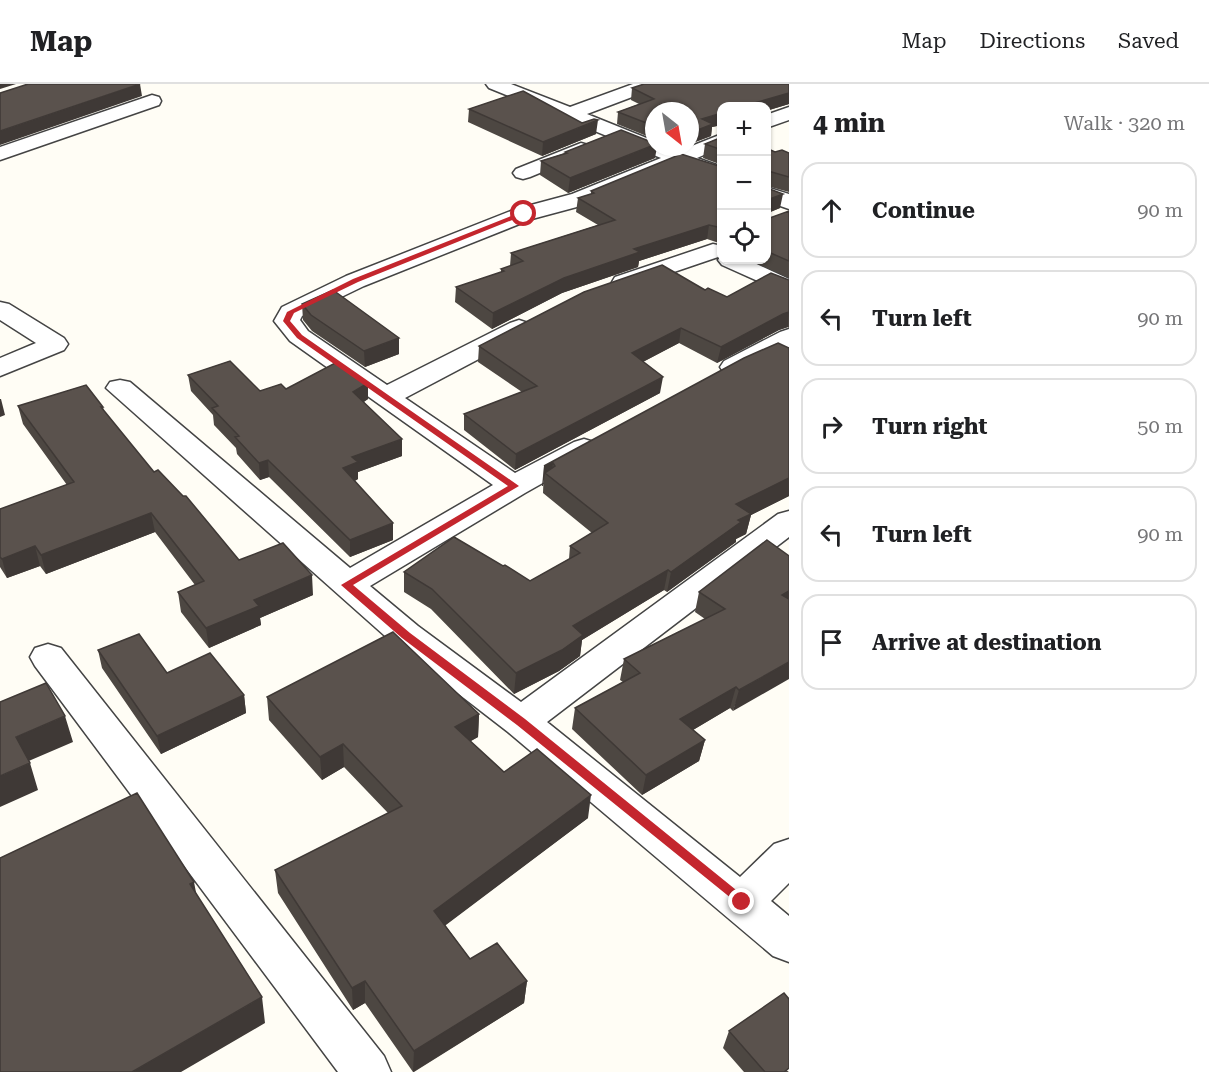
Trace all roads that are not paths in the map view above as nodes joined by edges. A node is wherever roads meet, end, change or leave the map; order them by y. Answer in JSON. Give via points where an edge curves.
{"nodes":[{"id":1,"x":495,"y":84,"type":"edge"},
{"id":2,"x":650,"y":84,"type":"edge"},
{"id":3,"x":152,"y":101,"type":"dead end"},
{"id":4,"x":789,"y":113,"type":"edge"},
{"id":5,"x":570,"y":114,"type":"junction"},
{"id":6,"x":771,"y":120,"type":"edge"},
{"id":7,"x":619,"y":134,"type":"junction"},
{"id":8,"x":717,"y":142,"type":"edge"},
{"id":9,"x":0,"y":154,"type":"edge"},
{"id":10,"x":678,"y":158,"type":"junction"},
{"id":11,"x":523,"y":173,"type":"dead end"},
{"id":12,"x":717,"y":173,"type":"edge"},
{"id":13,"x":771,"y":195,"type":"edge"},
{"id":14,"x":789,"y":202,"type":"edge"},
{"id":15,"x":717,"y":255,"type":"edge"},
{"id":16,"x":743,"y":264,"type":"edge"},
{"id":17,"x":789,"y":288,"type":"edge"},
{"id":18,"x":605,"y":289,"type":"edge"},
{"id":19,"x":0,"y":309,"type":"edge"},
{"id":20,"x":541,"y":316,"type":"edge"},
{"id":21,"x":789,"y":336,"type":"edge"},
{"id":22,"x":0,"y":368,"type":"edge"},
{"id":23,"x":708,"y":381,"type":"edge"},
{"id":24,"x":120,"y":388,"type":"dead end"},
{"id":25,"x":386,"y":397,"type":"junction"},
{"id":26,"x":606,"y":436,"type":"edge"},
{"id":27,"x":514,"y":486,"type":"junction"},
{"id":28,"x":789,"y":521,"type":"edge"},
{"id":29,"x":346,"y":585,"type":"junction"},
{"id":30,"x":48,"y":657,"type":"dead end"},
{"id":31,"x":521,"y":722,"type":"junction"},
{"id":32,"x":789,"y":856,"type":"edge"},
{"id":33,"x":742,"y":902,"type":"junction"},
{"id":34,"x":789,"y":942,"type":"edge"},
{"id":35,"x":367,"y":1072,"type":"edge"}],
"edges":[{"from":1,"to":5,"type":"street"},
{"from":2,"to":5,"type":"street"},
{"from":3,"to":9,"type":"street"},
{"from":4,"to":6,"type":"street"},
{"from":5,"to":7,"type":"street"},
{"from":7,"to":10,"type":"street"},
{"from":7,"to":11,"type":"street"},
{"from":8,"to":10,"type":"street"},
{"from":10,"to":12,"type":"street"},
{"from":10,"to":25,"type":"street","via":[[580,199],[524,214],[355,281],[291,312],[287,321],[299,336]]},
{"from":13,"to":14,"type":"street"},
{"from":15,"to":18,"type":"street"},
{"from":16,"to":17,"type":"street"},
{"from":19,"to":22,"type":"street","via":[[55,344]]},
{"from":20,"to":25,"type":"street"},
{"from":21,"to":23,"type":"street"},
{"from":24,"to":29,"type":"street"},
{"from":25,"to":27,"type":"street"},
{"from":26,"to":27,"type":"street"},
{"from":27,"to":29,"type":"street"},
{"from":28,"to":31,"type":"street"},
{"from":29,"to":31,"type":"street"},
{"from":30,"to":35,"type":"street"},
{"from":31,"to":33,"type":"street"},
{"from":32,"to":33,"type":"street"},
{"from":33,"to":34,"type":"street"}]}
